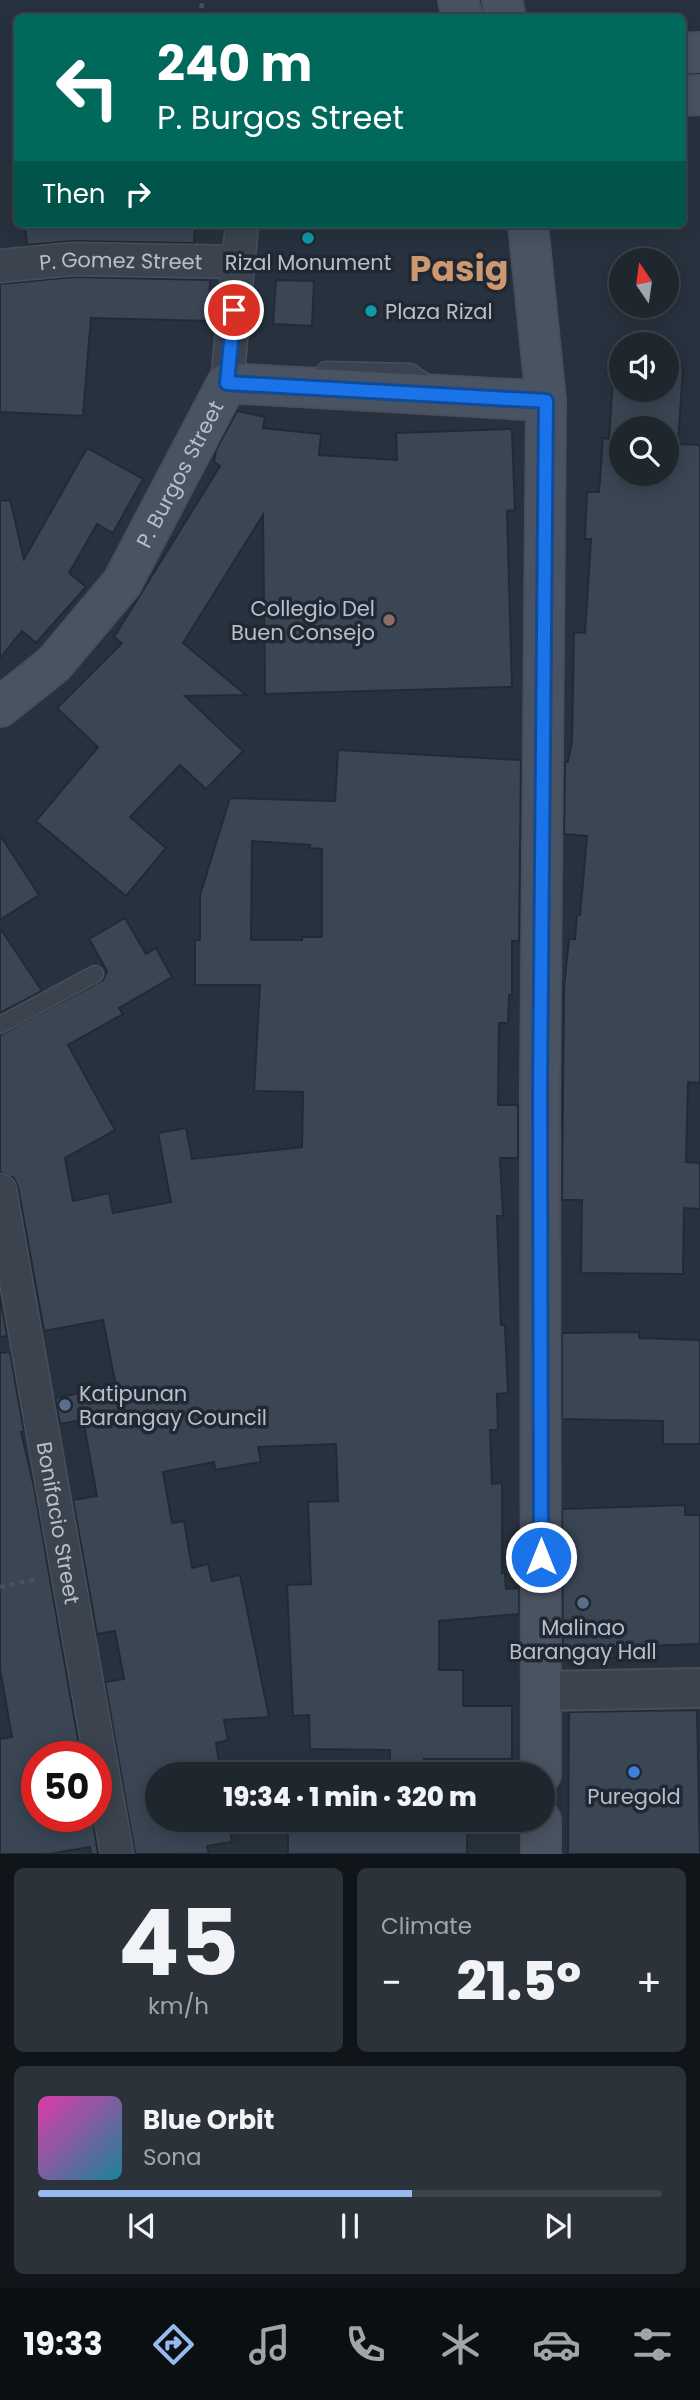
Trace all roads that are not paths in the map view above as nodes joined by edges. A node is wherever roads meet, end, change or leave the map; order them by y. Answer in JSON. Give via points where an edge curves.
{"nodes":[{"id":1,"x":242,"y":228,"type":"edge"},
{"id":2,"x":528,"y":228,"type":"edge"},
{"id":3,"x":240,"y":262,"type":"junction"},
{"id":4,"x":0,"y":267,"type":"edge"},
{"id":5,"x":227,"y":383,"type":"junction"},
{"id":6,"x":546,"y":401,"type":"junction"},
{"id":7,"x":0,"y":707,"type":"edge"},
{"id":8,"x":95,"y":974,"type":"dead end"},
{"id":9,"x":0,"y":1025,"type":"edge"},
{"id":10,"x":0,"y":1190,"type":"edge"},
{"id":11,"x":700,"y":1688,"type":"edge"},
{"id":12,"x":542,"y":1691,"type":"junction"},
{"id":13,"x":541,"y":1762,"type":"edge"},
{"id":14,"x":541,"y":1832,"type":"edge"},
{"id":15,"x":117,"y":1854,"type":"edge"},
{"id":16,"x":541,"y":1854,"type":"edge"}],
"edges":[{"from":1,"to":3,"type":"street"},
{"from":2,"to":6,"type":"main road"},
{"from":3,"to":4,"type":"street","name":"P. Gomez Street","via":[[72,259]]},
{"from":3,"to":5,"type":"street"},
{"from":5,"to":6,"type":"main road","name":"P. Burgos Street"},
{"from":5,"to":7,"type":"main road","name":"P. Burgos Street","via":[[122,583],[54,664]]},
{"from":6,"to":12,"type":"main road","via":[[540,1093]]},
{"from":8,"to":9,"type":"lane"},
{"from":10,"to":15,"type":"street","name":"Bonifacio Street"},
{"from":11,"to":12,"type":"street"},
{"from":12,"to":13,"type":"main road"},
{"from":14,"to":16,"type":"main road"}]}
